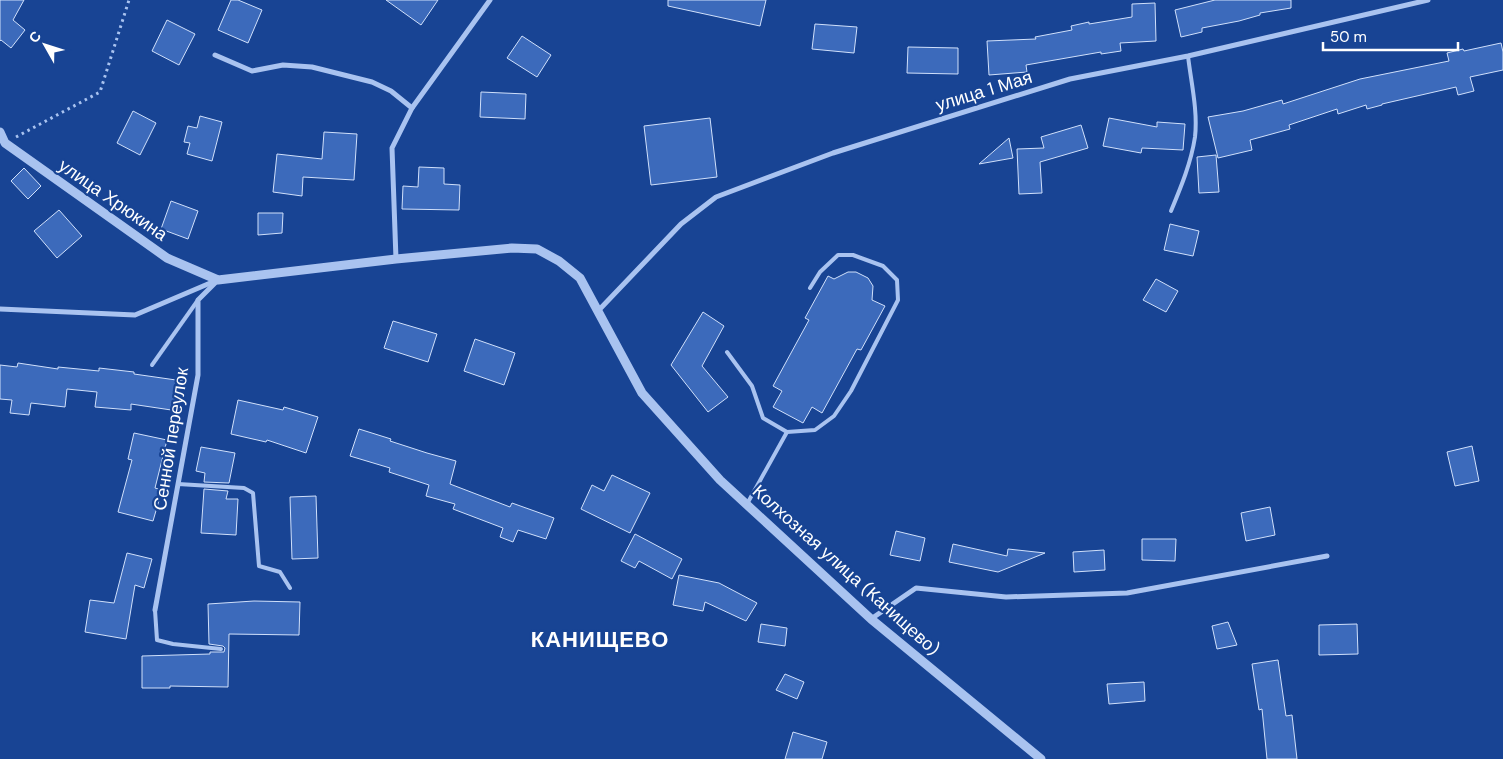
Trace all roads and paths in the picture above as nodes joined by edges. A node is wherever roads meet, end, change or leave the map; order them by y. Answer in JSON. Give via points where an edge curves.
{"nodes":[{"id":1,"x":129,"y":0,"type":"edge"},
{"id":2,"x":490,"y":0,"type":"edge"},
{"id":3,"x":1428,"y":0,"type":"edge"},
{"id":4,"x":215,"y":55,"type":"dead end"},
{"id":5,"x":1188,"y":56,"type":"junction"},
{"id":6,"x":412,"y":108,"type":"junction"},
{"id":7,"x":0,"y":132,"type":"edge"},
{"id":8,"x":2,"y":146,"type":"edge"},
{"id":9,"x":1171,"y":211,"type":"dead end"},
{"id":10,"x":396,"y":259,"type":"junction"},
{"id":11,"x":218,"y":280,"type":"junction"},
{"id":12,"x":810,"y":288,"type":"dead end"},
{"id":13,"x":198,"y":300,"type":"junction"},
{"id":14,"x":0,"y":310,"type":"edge"},
{"id":15,"x":597,"y":311,"type":"junction"},
{"id":16,"x":726,"y":352,"type":"dead end"},
{"id":17,"x":152,"y":365,"type":"dead end"},
{"id":18,"x":787,"y":432,"type":"junction"},
{"id":19,"x":178,"y":484,"type":"junction"},
{"id":20,"x":747,"y":504,"type":"junction"},
{"id":21,"x":1327,"y":556,"type":"dead end"},
{"id":22,"x":290,"y":588,"type":"dead end"},
{"id":23,"x":155,"y":610,"type":"joint"},
{"id":24,"x":872,"y":618,"type":"junction"},
{"id":25,"x":221,"y":649,"type":"dead end"},
{"id":26,"x":1041,"y":759,"type":"edge"}],
"edges":[{"from":1,"to":8,"type":"path","via":[[100,92]]},
{"from":2,"to":6,"type":"street"},
{"from":3,"to":5,"type":"street","name":"улица 1 Мая"},
{"from":4,"to":6,"type":"street","via":[[252,72],[283,65],[312,67],[372,82],[391,91]]},
{"from":5,"to":9,"type":"lane","via":[[1195,136],[1188,168]]},
{"from":5,"to":15,"type":"street","name":"улица 1 Мая","via":[[1070,79],[834,153],[716,197],[681,224]]},
{"from":6,"to":10,"type":"street","via":[[392,148]]},
{"from":7,"to":8,"type":"street","name":"улица Хрюкина"},
{"from":8,"to":11,"type":"street","name":"улица Хрюкина","via":[[168,258]]},
{"from":10,"to":11,"type":"street","name":"Колхозная улица (Канищево)"},
{"from":10,"to":15,"type":"street","name":"Колхозная улица (Канищево)","via":[[512,248],[537,249],[560,261],[580,278]]},
{"from":11,"to":13,"type":"street"},
{"from":11,"to":14,"type":"street","via":[[135,315]]},
{"from":12,"to":18,"type":"lane","via":[[820,272],[838,255],[853,255],[883,266],[897,280],[898,300],[851,391],[834,416],[815,430]]},
{"from":13,"to":17,"type":"lane"},
{"from":13,"to":19,"type":"street","name":"Сенной переулок","via":[[198,375]]},
{"from":15,"to":20,"type":"street","name":"Колхозная улица (Канищево)","via":[[642,393],[720,480]]},
{"from":16,"to":18,"type":"lane","via":[[752,386],[763,418]]},
{"from":18,"to":20,"type":"lane"},
{"from":19,"to":22,"type":"lane","via":[[244,488],[253,494],[258,566],[280,572]]},
{"from":19,"to":23,"type":"street","name":"Сенной переулок"},
{"from":20,"to":24,"type":"street","name":"Колхозная улица (Канищево)"},
{"from":21,"to":24,"type":"street","via":[[1128,593],[1006,597],[916,588]]},
{"from":23,"to":25,"type":"lane","via":[[157,640]]},
{"from":24,"to":26,"type":"street","name":"Колхозная улица (Канищево)"}]}
